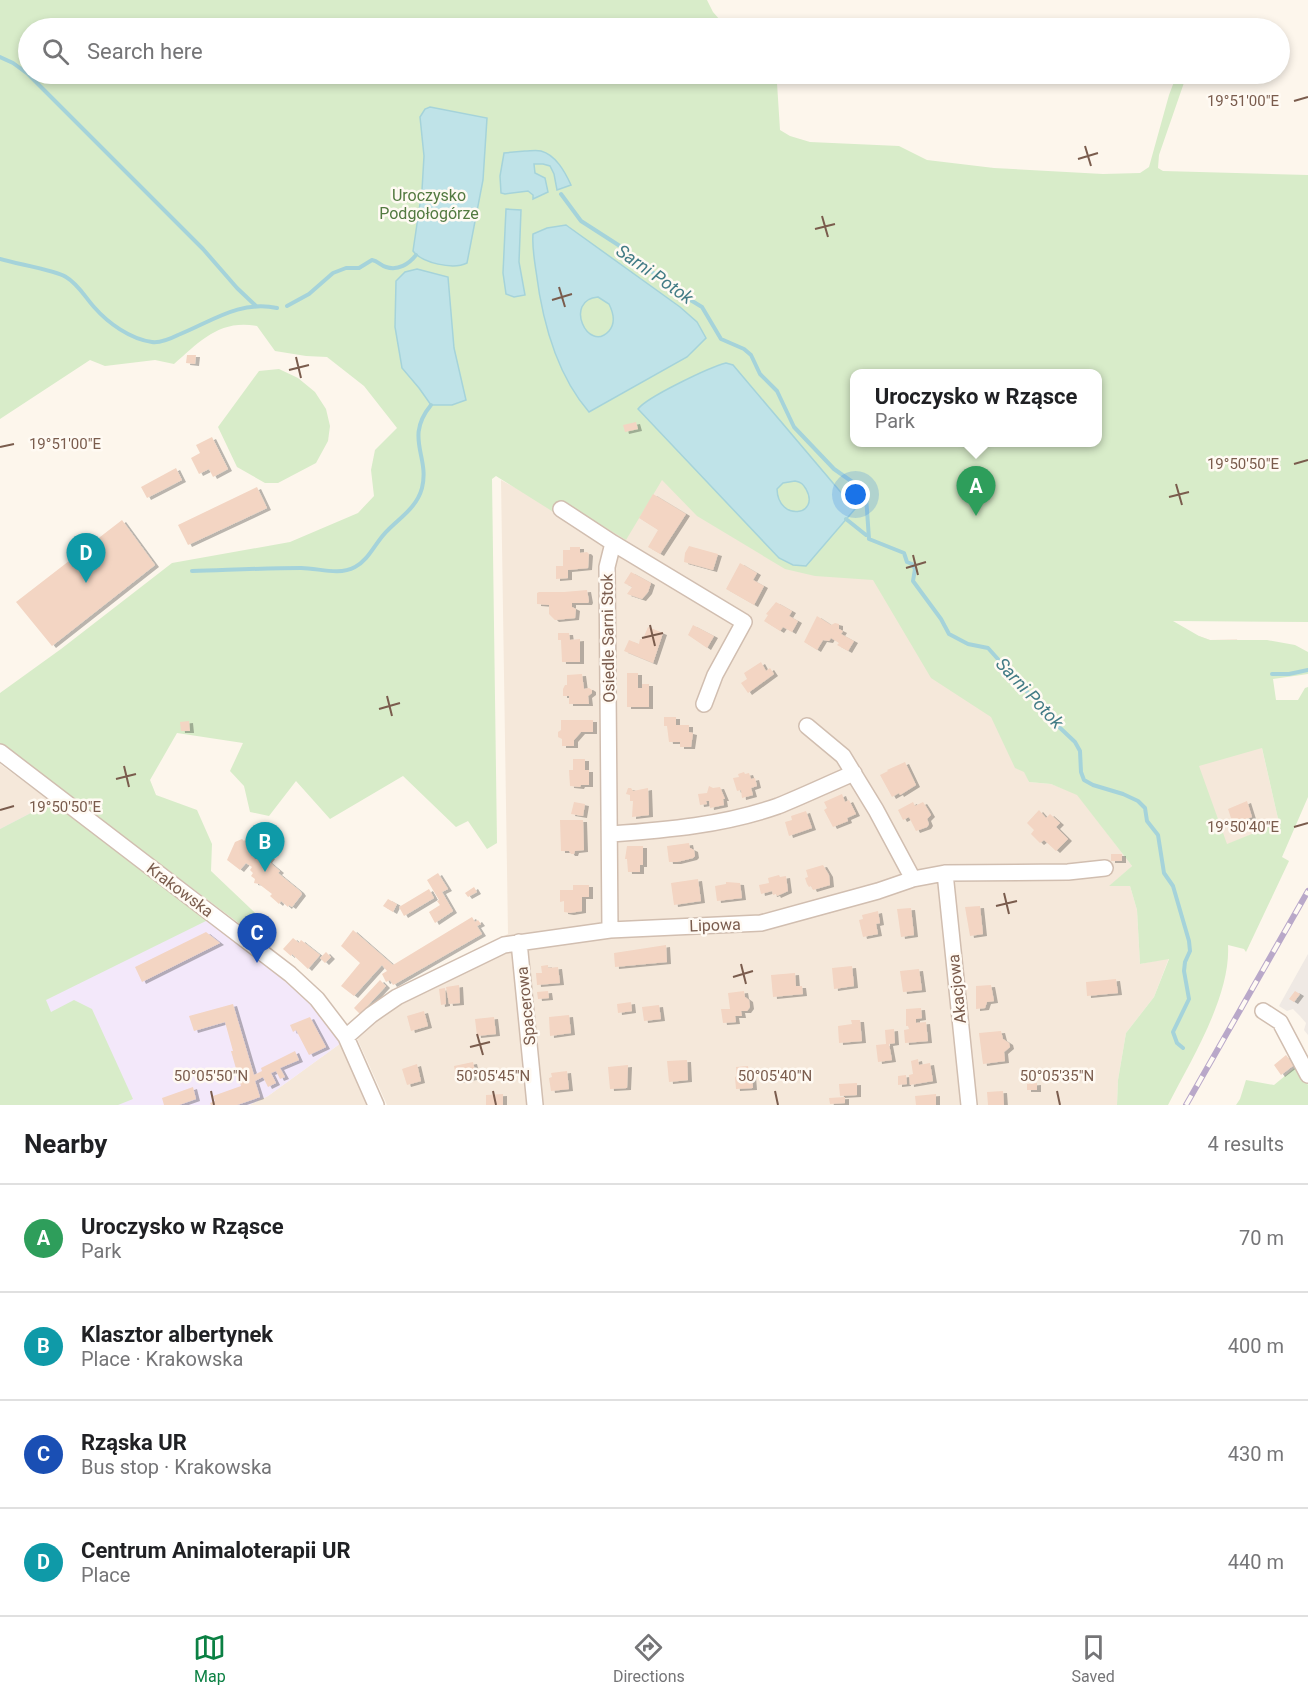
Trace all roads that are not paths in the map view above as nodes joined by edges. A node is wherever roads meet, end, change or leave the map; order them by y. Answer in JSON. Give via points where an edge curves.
{"nodes":[{"id":1,"x":561,"y":509,"type":"dead end"},
{"id":2,"x":613,"y":543,"type":"junction"},
{"id":3,"x":704,"y":704,"type":"dead end"},
{"id":4,"x":807,"y":726,"type":"dead end"},
{"id":5,"x":0,"y":752,"type":"edge"},
{"id":6,"x":854,"y":773,"type":"junction"},
{"id":7,"x":611,"y":834,"type":"junction"},
{"id":8,"x":1105,"y":868,"type":"dead end"},
{"id":9,"x":945,"y":873,"type":"junction"},
{"id":10,"x":913,"y":879,"type":"junction"},
{"id":11,"x":610,"y":930,"type":"junction"},
{"id":12,"x":519,"y":942,"type":"junction"},
{"id":13,"x":1263,"y":1011,"type":"dead end"},
{"id":14,"x":346,"y":1037,"type":"junction"},
{"id":15,"x":1308,"y":1075,"type":"edge"},
{"id":16,"x":376,"y":1105,"type":"edge"},
{"id":17,"x":535,"y":1105,"type":"edge"},
{"id":18,"x":969,"y":1105,"type":"edge"}],
"edges":[{"from":1,"to":2,"type":"street"},
{"from":2,"to":3,"type":"street","name":"Osiedle Sarni Stok","via":[[744,622]]},
{"from":2,"to":7,"type":"street","name":"Osiedle Sarni Stok","via":[[607,567]]},
{"from":4,"to":6,"type":"street","via":[[843,756]]},
{"from":5,"to":14,"type":"street","name":"Krakowska","via":[[290,974]]},
{"from":6,"to":7,"type":"street","via":[[777,806],[708,824]]},
{"from":6,"to":10,"type":"street"},
{"from":7,"to":11,"type":"street","name":"Osiedle Sarni Stok"},
{"from":8,"to":9,"type":"street","name":"Lipowa"},
{"from":9,"to":10,"type":"street","name":"Lipowa"},
{"from":9,"to":18,"type":"street","name":"Akacjowa"},
{"from":10,"to":11,"type":"street","name":"Lipowa","via":[[761,923]]},
{"from":11,"to":12,"type":"street","name":"Lipowa"},
{"from":12,"to":14,"type":"street","name":"Lipowa","via":[[504,945],[417,986],[371,1015]]},
{"from":12,"to":17,"type":"street","name":"Spacerowa"},
{"from":13,"to":15,"type":"street","via":[[1280,1022]]},
{"from":14,"to":16,"type":"street","name":"Krakowska"}]}
